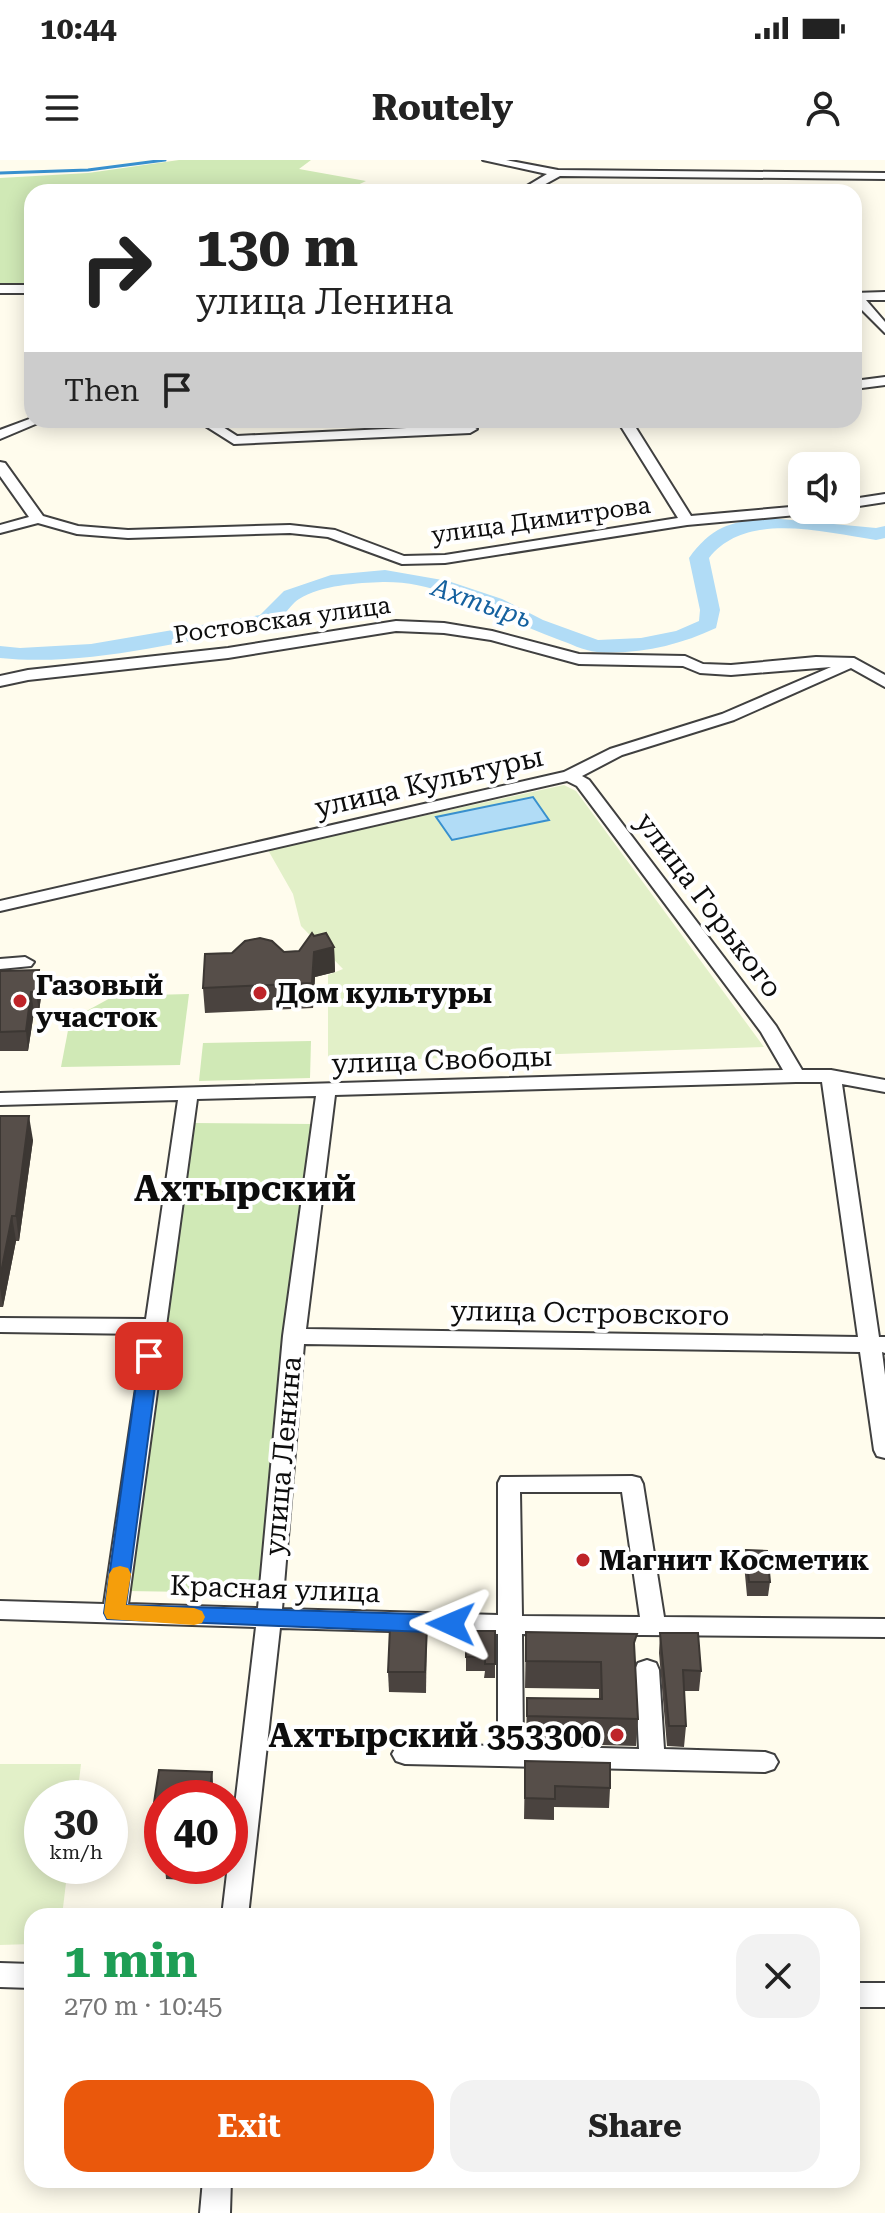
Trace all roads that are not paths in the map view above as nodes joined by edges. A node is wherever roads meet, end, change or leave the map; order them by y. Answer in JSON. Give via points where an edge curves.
{"nodes":[{"id":1,"x":488,"y":160,"type":"edge"},
{"id":2,"x":558,"y":173,"type":"junction"},
{"id":3,"x":885,"y":176,"type":"edge"},
{"id":4,"x":538,"y":184,"type":"edge"},
{"id":5,"x":0,"y":289,"type":"edge"},
{"id":6,"x":24,"y":289,"type":"edge"},
{"id":7,"x":885,"y":296,"type":"edge"},
{"id":8,"x":862,"y":297,"type":"edge"},
{"id":9,"x":862,"y":304,"type":"edge"},
{"id":10,"x":885,"y":329,"type":"edge"},
{"id":11,"x":885,"y":381,"type":"edge"},
{"id":12,"x":862,"y":384,"type":"edge"},
{"id":13,"x":24,"y":426,"type":"edge"},
{"id":14,"x":215,"y":428,"type":"edge"},
{"id":15,"x":629,"y":428,"type":"edge"},
{"id":16,"x":470,"y":429,"type":"dead end"},
{"id":17,"x":0,"y":435,"type":"edge"},
{"id":18,"x":0,"y":466,"type":"edge"},
{"id":19,"x":885,"y":498,"type":"edge"},
{"id":20,"x":860,"y":502,"type":"edge"},
{"id":21,"x":788,"y":512,"type":"edge"},
{"id":22,"x":38,"y":519,"type":"junction"},
{"id":23,"x":687,"y":521,"type":"junction"},
{"id":24,"x":0,"y":529,"type":"edge"},
{"id":25,"x":854,"y":663,"type":"junction"},
{"id":26,"x":0,"y":681,"type":"edge"},
{"id":27,"x":885,"y":682,"type":"edge"},
{"id":28,"x":569,"y":776,"type":"junction"},
{"id":29,"x":0,"y":906,"type":"edge"},
{"id":30,"x":25,"y":962,"type":"dead end"},
{"id":31,"x":0,"y":964,"type":"edge"},
{"id":32,"x":796,"y":1076,"type":"junction"},
{"id":33,"x":831,"y":1076,"type":"junction"},
{"id":34,"x":885,"y":1086,"type":"edge"},
{"id":35,"x":326,"y":1091,"type":"junction"},
{"id":36,"x":188,"y":1094,"type":"junction"},
{"id":37,"x":0,"y":1099,"type":"edge"},
{"id":38,"x":0,"y":1325,"type":"edge"},
{"id":39,"x":153,"y":1327,"type":"junction"},
{"id":40,"x":294,"y":1336,"type":"junction"},
{"id":41,"x":877,"y":1345,"type":"edge"},
{"id":42,"x":885,"y":1450,"type":"edge"},
{"id":43,"x":0,"y":1610,"type":"edge"},
{"id":44,"x":115,"y":1613,"type":"junction"},
{"id":45,"x":269,"y":1620,"type":"junction"},
{"id":46,"x":512,"y":1625,"type":"junction"},
{"id":47,"x":654,"y":1627,"type":"junction"},
{"id":48,"x":885,"y":1628,"type":"edge"},
{"id":49,"x":647,"y":1670,"type":"dead end"},
{"id":50,"x":405,"y":1754,"type":"dead end"},
{"id":51,"x":511,"y":1756,"type":"junction"},
{"id":52,"x":652,"y":1759,"type":"junction"},
{"id":53,"x":765,"y":1762,"type":"dead end"},
{"id":54,"x":236,"y":1908,"type":"edge"},
{"id":55,"x":0,"y":1975,"type":"edge"},
{"id":56,"x":24,"y":1976,"type":"edge"},
{"id":57,"x":860,"y":1995,"type":"edge"},
{"id":58,"x":885,"y":1995,"type":"edge"},
{"id":59,"x":217,"y":2188,"type":"edge"},
{"id":60,"x":215,"y":2213,"type":"edge"}],
"edges":[{"from":1,"to":2,"type":"street"},
{"from":2,"to":3,"type":"street"},
{"from":2,"to":4,"type":"street"},
{"from":5,"to":6,"type":"street"},
{"from":7,"to":8,"type":"street"},
{"from":9,"to":10,"type":"street"},
{"from":11,"to":12,"type":"street"},
{"from":13,"to":17,"type":"street"},
{"from":14,"to":16,"type":"street","via":[[234,440]]},
{"from":15,"to":23,"type":"street"},
{"from":18,"to":22,"type":"street"},
{"from":19,"to":20,"type":"street"},
{"from":21,"to":23,"type":"street","name":"улица Димитрова"},
{"from":22,"to":23,"type":"street","name":"улица Димитрова","via":[[77,530],[128,534],[290,529],[330,533],[402,560],[445,559]]},
{"from":22,"to":24,"type":"street"},
{"from":25,"to":26,"type":"street","name":"Ростовская улица","via":[[731,670],[685,661],[579,659],[492,636],[396,626]]},
{"from":25,"to":27,"type":"street"},
{"from":25,"to":28,"type":"street","name":"улица Культуры","via":[[728,717],[616,752]]},
{"from":28,"to":29,"type":"street","name":"улица Культуры"},
{"from":28,"to":32,"type":"street","name":"улица Горького","via":[[583,783],[769,1030]]},
{"from":30,"to":31,"type":"street"},
{"from":32,"to":33,"type":"street","name":"улица Свободы"},
{"from":32,"to":35,"type":"street","name":"улица Свободы"},
{"from":33,"to":34,"type":"street","name":"улица Свободы"},
{"from":33,"to":41,"type":"street"},
{"from":35,"to":36,"type":"street","name":"улица Свободы"},
{"from":35,"to":40,"type":"street","name":"улица Ленина"},
{"from":36,"to":37,"type":"street","name":"улица Свободы"},
{"from":36,"to":39,"type":"street"},
{"from":38,"to":39,"type":"street"},
{"from":39,"to":44,"type":"street"},
{"from":40,"to":41,"type":"street","name":"улица Островского"},
{"from":40,"to":45,"type":"street","name":"улица Ленина"},
{"from":41,"to":42,"type":"street"},
{"from":43,"to":44,"type":"street","name":"Красная улица"},
{"from":44,"to":45,"type":"street","name":"Красная улица"},
{"from":45,"to":46,"type":"street","name":"Красная улица"},
{"from":45,"to":54,"type":"street","name":"улица Ленина"},
{"from":46,"to":47,"type":"street","name":"Красная улица"},
{"from":46,"to":47,"type":"street","via":[[509,1483],[632,1484]]},
{"from":46,"to":51,"type":"street"},
{"from":47,"to":48,"type":"street","name":"Красная улица"},
{"from":49,"to":52,"type":"street"},
{"from":50,"to":51,"type":"street"},
{"from":51,"to":52,"type":"street"},
{"from":52,"to":53,"type":"street"},
{"from":55,"to":56,"type":"street"},
{"from":57,"to":58,"type":"street"},
{"from":59,"to":60,"type":"street"}]}
